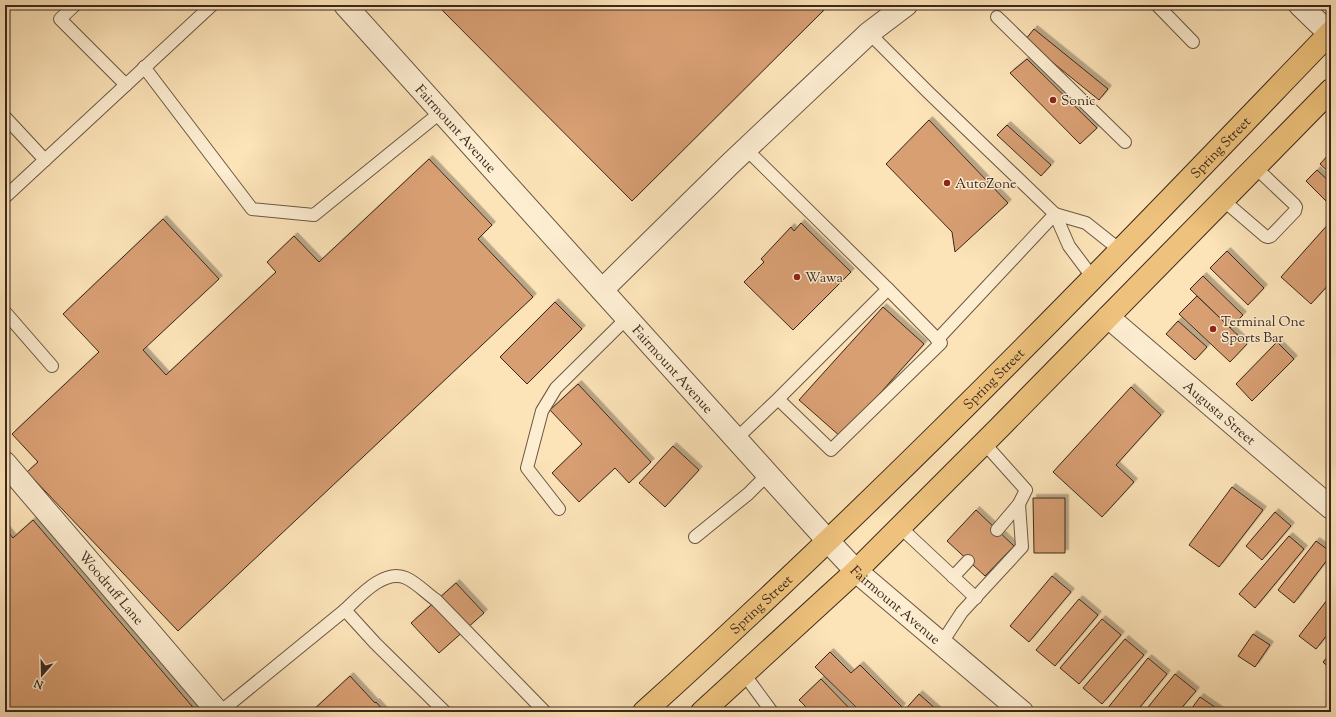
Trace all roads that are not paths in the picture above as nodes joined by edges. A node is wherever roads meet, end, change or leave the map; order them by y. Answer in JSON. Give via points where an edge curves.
{"nodes":[{"id":1,"x":75,"y":5,"type":"edge"},
{"id":2,"x":212,"y":5,"type":"edge"},
{"id":3,"x":345,"y":5,"type":"edge"},
{"id":4,"x":906,"y":5,"type":"edge"},
{"id":5,"x":1157,"y":5,"type":"edge"},
{"id":6,"x":1300,"y":5,"type":"edge"},
{"id":7,"x":997,"y":17,"type":"dead end"},
{"id":8,"x":869,"y":33,"type":"junction"},
{"id":9,"x":1330,"y":33,"type":"edge"},
{"id":10,"x":1193,"y":42,"type":"dead end"},
{"id":11,"x":144,"y":68,"type":"junction"},
{"id":12,"x":126,"y":84,"type":"junction"},
{"id":13,"x":1331,"y":90,"type":"edge"},
{"id":14,"x":441,"y":112,"type":"junction"},
{"id":15,"x":5,"y":117,"type":"edge"},
{"id":16,"x":1125,"y":142,"type":"dead end"},
{"id":17,"x":746,"y":149,"type":"junction"},
{"id":18,"x":45,"y":160,"type":"junction"},
{"id":19,"x":1255,"y":168,"type":"junction"},
{"id":20,"x":5,"y":197,"type":"edge"},
{"id":21,"x":1224,"y":200,"type":"junction"},
{"id":22,"x":1055,"y":214,"type":"junction"},
{"id":23,"x":1120,"y":250,"type":"junction"},
{"id":24,"x":1093,"y":278,"type":"junction"},
{"id":25,"x":888,"y":288,"type":"junction"},
{"id":26,"x":602,"y":290,"type":"junction"},
{"id":27,"x":5,"y":312,"type":"edge"},
{"id":28,"x":1108,"y":317,"type":"junction"},
{"id":29,"x":627,"y":318,"type":"junction"},
{"id":30,"x":937,"y":340,"type":"junction"},
{"id":31,"x":52,"y":366,"type":"dead end"},
{"id":32,"x":778,"y":399,"type":"junction"},
{"id":33,"x":736,"y":439,"type":"junction"},
{"id":34,"x":984,"y":443,"type":"junction"},
{"id":35,"x":5,"y":463,"type":"edge"},
{"id":36,"x":768,"y":474,"type":"junction"},
{"id":37,"x":1019,"y":504,"type":"junction"},
{"id":38,"x":1331,"y":508,"type":"edge"},
{"id":39,"x":560,"y":509,"type":"dead end"},
{"id":40,"x":900,"y":527,"type":"junction"},
{"id":41,"x":997,"y":530,"type":"dead end"},
{"id":42,"x":695,"y":537,"type":"dead end"},
{"id":43,"x":828,"y":541,"type":"junction"},
{"id":44,"x":968,"y":561,"type":"dead end"},
{"id":45,"x":856,"y":572,"type":"junction"},
{"id":46,"x":953,"y":577,"type":"junction"},
{"id":47,"x":976,"y":598,"type":"junction"},
{"id":48,"x":345,"y":610,"type":"junction"},
{"id":49,"x":941,"y":644,"type":"junction"},
{"id":50,"x":744,"y":674,"type":"junction"},
{"id":51,"x":219,"y":712,"type":"edge"},
{"id":52,"x":445,"y":712,"type":"edge"},
{"id":53,"x":545,"y":712,"type":"edge"},
{"id":54,"x":644,"y":712,"type":"edge"},
{"id":55,"x":702,"y":712,"type":"edge"},
{"id":56,"x":772,"y":712,"type":"edge"},
{"id":57,"x":1022,"y":712,"type":"edge"}],
"edges":[{"from":1,"to":12,"type":"lane","via":[[60,19]]},
{"from":2,"to":11,"type":"lane"},
{"from":3,"to":14,"type":"street","name":"Fairmount Avenue"},
{"from":4,"to":8,"type":"street"},
{"from":5,"to":10,"type":"lane"},
{"from":6,"to":9,"type":"street"},
{"from":7,"to":16,"type":"lane"},
{"from":8,"to":17,"type":"street"},
{"from":8,"to":22,"type":"lane"},
{"from":9,"to":23,"type":"highway","name":"Spring Street"},
{"from":11,"to":12,"type":"lane"},
{"from":11,"to":14,"type":"lane","via":[[252,209],[314,215]]},
{"from":12,"to":18,"type":"lane"},
{"from":13,"to":19,"type":"highway"},
{"from":14,"to":26,"type":"street","name":"Fairmount Avenue"},
{"from":15,"to":18,"type":"lane"},
{"from":17,"to":25,"type":"lane"},
{"from":17,"to":26,"type":"street"},
{"from":18,"to":20,"type":"lane"},
{"from":19,"to":21,"type":"highway"},
{"from":19,"to":21,"type":"lane","via":[[1296,208],[1271,236],[1265,236]]},
{"from":21,"to":28,"type":"highway"},
{"from":22,"to":23,"type":"lane","via":[[1086,223]]},
{"from":22,"to":24,"type":"lane","via":[[1070,246]]},
{"from":22,"to":30,"type":"lane"},
{"from":23,"to":24,"type":"highway","name":"Spring Street"},
{"from":24,"to":43,"type":"highway","name":"Spring Street"},
{"from":25,"to":30,"type":"lane"},
{"from":25,"to":32,"type":"lane"},
{"from":26,"to":29,"type":"street","name":"Fairmount Avenue"},
{"from":27,"to":31,"type":"lane"},
{"from":28,"to":34,"type":"highway"},
{"from":28,"to":38,"type":"street","name":"Augusta Street"},
{"from":29,"to":33,"type":"street","name":"Fairmount Avenue"},
{"from":29,"to":39,"type":"lane","via":[[556,388],[542,411],[528,468]]},
{"from":30,"to":32,"type":"lane","via":[[941,343],[831,450]]},
{"from":32,"to":33,"type":"lane"},
{"from":33,"to":36,"type":"street","name":"Fairmount Avenue"},
{"from":34,"to":37,"type":"lane","via":[[1026,490]]},
{"from":34,"to":40,"type":"highway"},
{"from":35,"to":51,"type":"street","name":"Woodruff Lane"},
{"from":36,"to":42,"type":"lane","via":[[748,494]]},
{"from":36,"to":43,"type":"street","name":"Fairmount Avenue"},
{"from":37,"to":41,"type":"lane"},
{"from":37,"to":47,"type":"lane","via":[[1022,547]]},
{"from":40,"to":45,"type":"highway"},
{"from":40,"to":46,"type":"lane"},
{"from":43,"to":45,"type":"street","name":"Fairmount Avenue"},
{"from":43,"to":54,"type":"highway","name":"Spring Street"},
{"from":44,"to":46,"type":"lane"},
{"from":45,"to":49,"type":"street","name":"Fairmount Avenue"},
{"from":45,"to":50,"type":"highway"},
{"from":46,"to":47,"type":"lane"},
{"from":47,"to":49,"type":"lane","via":[[962,612]]},
{"from":48,"to":51,"type":"lane"},
{"from":48,"to":52,"type":"lane"},
{"from":48,"to":53,"type":"lane","via":[[377,581],[393,576],[404,577],[436,600]]},
{"from":49,"to":57,"type":"street","name":"Fairmount Avenue"},
{"from":50,"to":55,"type":"highway"},
{"from":50,"to":56,"type":"lane"}]}
